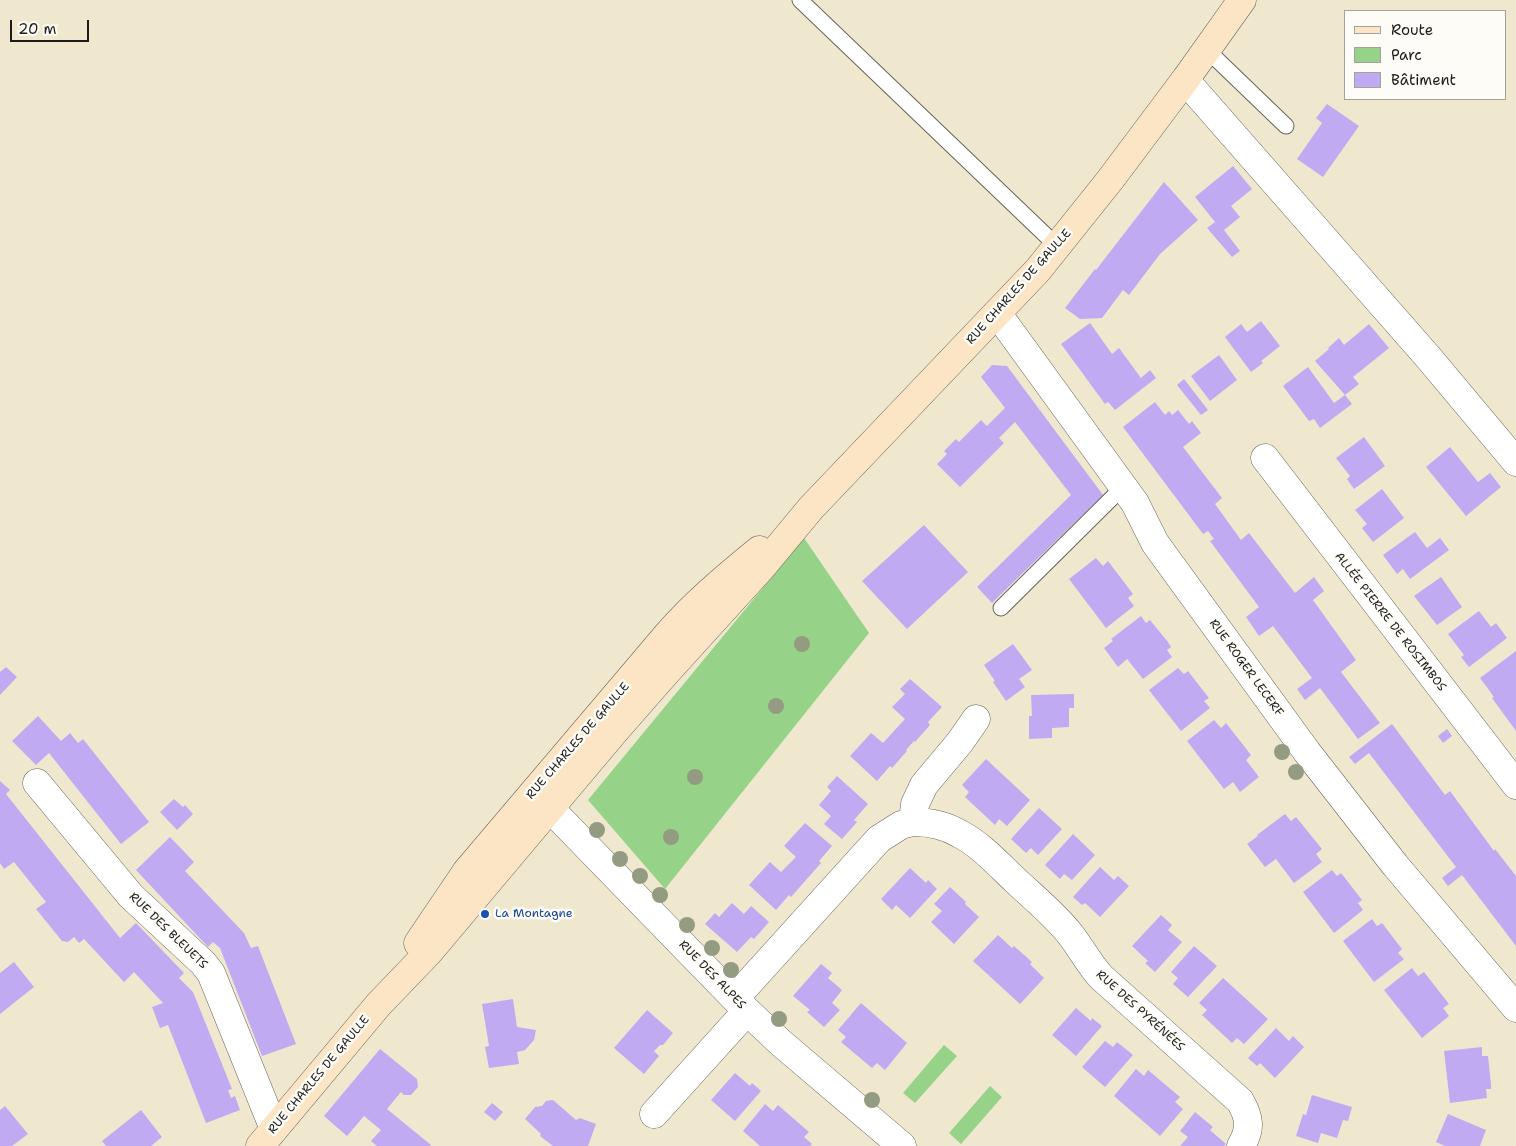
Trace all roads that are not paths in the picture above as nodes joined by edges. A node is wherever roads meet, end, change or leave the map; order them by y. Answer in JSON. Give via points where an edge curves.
{"nodes":[{"id":1,"x":800,"y":0,"type":"edge"},
{"id":2,"x":1242,"y":0,"type":"edge"},
{"id":3,"x":1207,"y":50,"type":"junction"},
{"id":4,"x":1185,"y":80,"type":"junction"},
{"id":5,"x":1286,"y":126,"type":"dead end"},
{"id":6,"x":1058,"y":247,"type":"junction"},
{"id":7,"x":997,"y":313,"type":"junction"},
{"id":8,"x":1265,"y":458,"type":"dead end"},
{"id":9,"x":1516,"y":462,"type":"edge"},
{"id":10,"x":1123,"y":487,"type":"junction"},
{"id":11,"x":1001,"y":608,"type":"dead end"},
{"id":12,"x":976,"y":719,"type":"dead end"},
{"id":13,"x":37,"y":783,"type":"dead end"},
{"id":14,"x":1516,"y":785,"type":"edge"},
{"id":15,"x":542,"y":800,"type":"junction"},
{"id":16,"x":913,"y":822,"type":"junction"},
{"id":17,"x":1511,"y":993,"type":"edge"},
{"id":18,"x":741,"y":1005,"type":"junction"},
{"id":19,"x":654,"y":1114,"type":"dead end"},
{"id":20,"x":267,"y":1137,"type":"edge"},
{"id":21,"x":902,"y":1146,"type":"edge"},
{"id":22,"x":1241,"y":1146,"type":"edge"}],
"edges":[{"from":1,"to":6,"type":"lane"},
{"from":2,"to":3,"type":"street","name":"RUE CHARLES DE GAULLE"},
{"from":3,"to":4,"type":"street","name":"RUE CHARLES DE GAULLE"},
{"from":3,"to":5,"type":"lane"},
{"from":4,"to":6,"type":"street","name":"RUE CHARLES DE GAULLE"},
{"from":4,"to":9,"type":"street"},
{"from":6,"to":7,"type":"street","name":"RUE CHARLES DE GAULLE"},
{"from":7,"to":10,"type":"street","name":"RUE ROGER LECERF"},
{"from":7,"to":15,"type":"street","name":"RUE CHARLES DE GAULLE","via":[[811,508],[719,582],[682,619]]},
{"from":8,"to":14,"type":"street","name":"ALLÉE PIERRE DE ROSIMBOS"},
{"from":10,"to":11,"type":"lane"},
{"from":10,"to":17,"type":"street","name":"RUE ROGER LECERF","via":[[1155,543],[1307,752],[1395,865]]},
{"from":12,"to":16,"type":"street","via":[[924,785],[915,804]]},
{"from":13,"to":20,"type":"street","name":"RUE DES BLEUETS","via":[[131,896],[211,973]]},
{"from":15,"to":18,"type":"street","name":"RUE DES ALPES"},
{"from":15,"to":20,"type":"street","name":"RUE CHARLES DE GAULLE","via":[[455,888],[379,1004]]},
{"from":16,"to":18,"type":"street","name":"RUE DES PYRÉNÉES","via":[[901,825],[879,839]]},
{"from":16,"to":22,"type":"street","name":"RUE DES PYRÉNÉES","via":[[929,822],[961,834],[1059,921],[1101,977],[1240,1101],[1246,1110],[1248,1124]]},
{"from":18,"to":19,"type":"street","name":"RUE DES PYRÉNÉES"},
{"from":18,"to":21,"type":"street","name":"RUE DES ALPES"}]}
